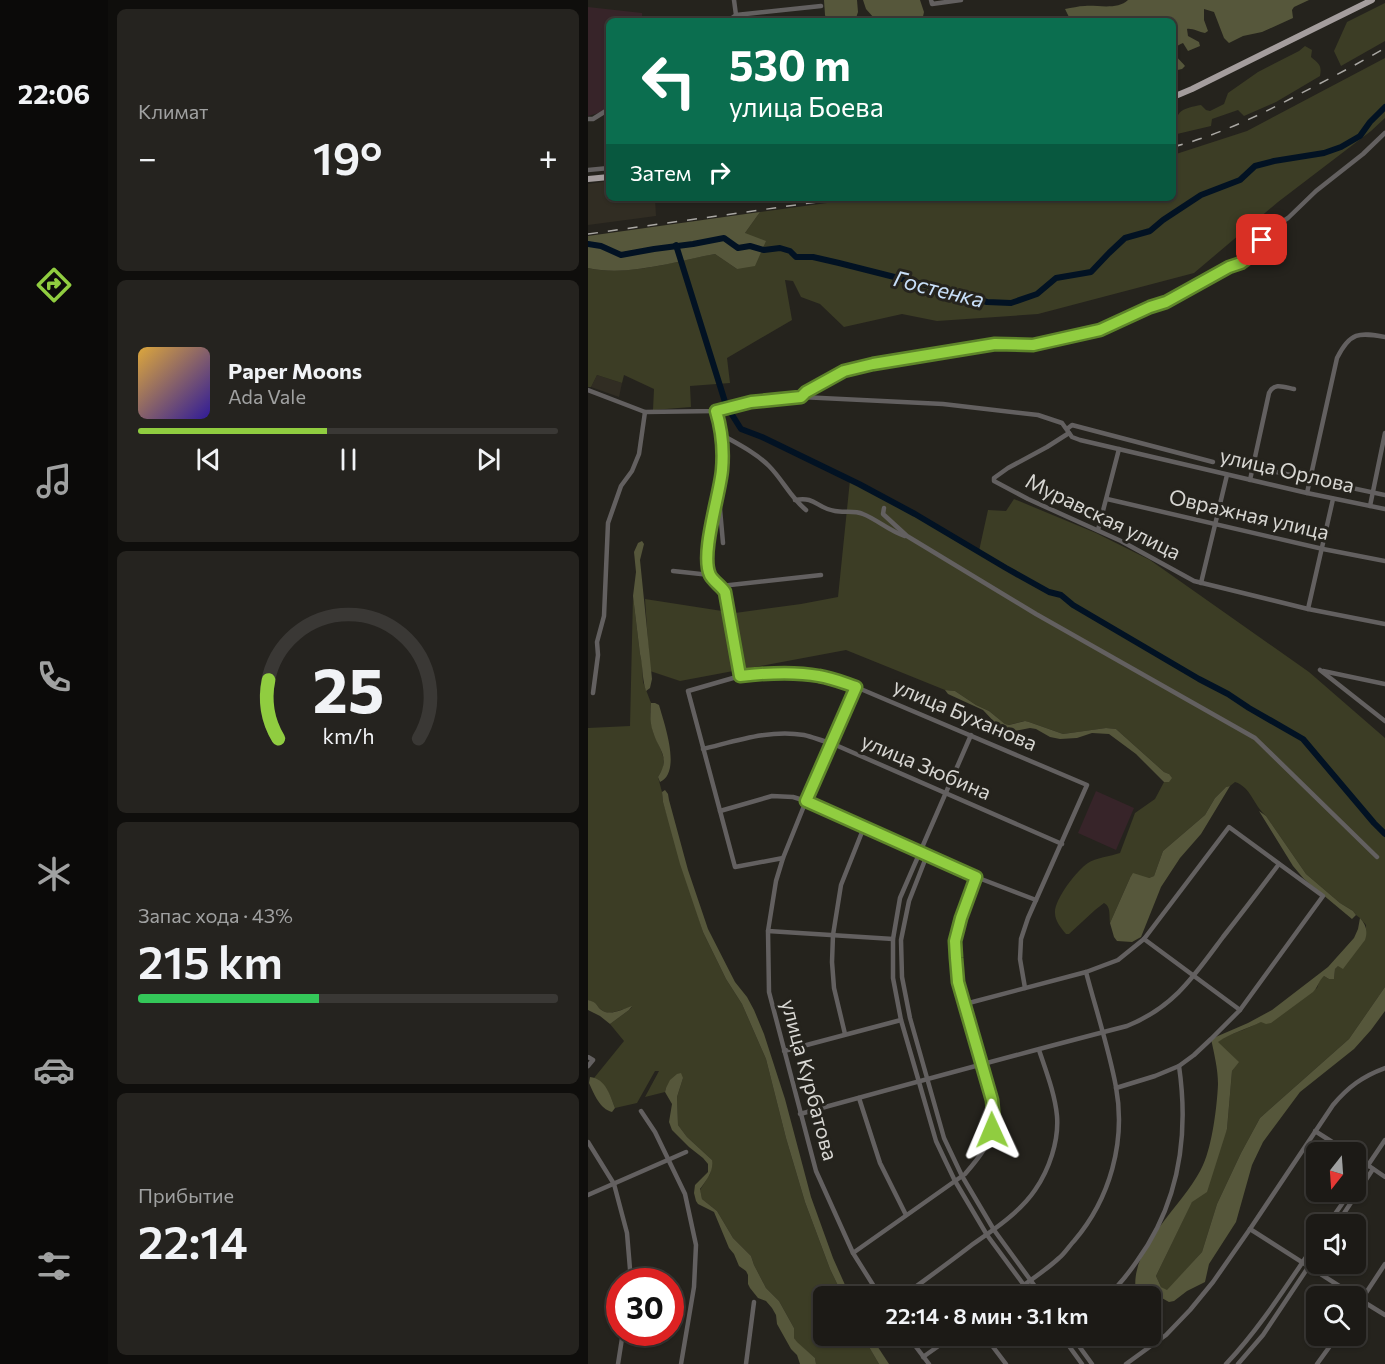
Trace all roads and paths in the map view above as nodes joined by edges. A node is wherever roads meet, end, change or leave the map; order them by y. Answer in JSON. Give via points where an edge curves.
{"nodes":[{"id":1,"x":734,"y":0,"type":"edge"},
{"id":2,"x":961,"y":0,"type":"edge"},
{"id":3,"x":1371,"y":1,"type":"edge"},
{"id":4,"x":931,"y":2,"type":"edge"},
{"id":5,"x":821,"y":6,"type":"dead end"},
{"id":6,"x":735,"y":15,"type":"junction"},
{"id":7,"x":732,"y":18,"type":"edge"},
{"id":8,"x":1176,"y":96,"type":"edge"},
{"id":9,"x":606,"y":111,"type":"edge"},
{"id":10,"x":588,"y":119,"type":"edge"},
{"id":11,"x":1385,"y":133,"type":"edge"},
{"id":12,"x":606,"y":168,"type":"edge"},
{"id":13,"x":588,"y":170,"type":"edge"},
{"id":14,"x":606,"y":177,"type":"edge"},
{"id":15,"x":588,"y":179,"type":"edge"},
{"id":16,"x":1385,"y":337,"type":"edge"},
{"id":17,"x":1294,"y":389,"type":"dead end"},
{"id":18,"x":588,"y":390,"type":"edge"},
{"id":19,"x":801,"y":397,"type":"junction"},
{"id":20,"x":716,"y":411,"type":"junction"},
{"id":21,"x":645,"y":412,"type":"junction"},
{"id":22,"x":1068,"y":431,"type":"junction"},
{"id":23,"x":1385,"y":433,"type":"edge"},
{"id":24,"x":722,"y":435,"type":"junction"},
{"id":25,"x":1119,"y":449,"type":"junction"},
{"id":26,"x":1182,"y":454,"type":"junction"},
{"id":27,"x":1213,"y":462,"type":"dead end"},
{"id":28,"x":1181,"y":464,"type":"junction"},
{"id":29,"x":1253,"y":467,"type":"junction"},
{"id":30,"x":1227,"y":475,"type":"junction"},
{"id":31,"x":1250,"y":480,"type":"junction"},
{"id":32,"x":1310,"y":480,"type":"junction"},
{"id":33,"x":718,"y":489,"type":"junction"},
{"id":34,"x":1372,"y":492,"type":"junction"},
{"id":35,"x":1306,"y":493,"type":"junction"},
{"id":36,"x":1385,"y":495,"type":"edge"},
{"id":37,"x":1107,"y":499,"type":"junction"},
{"id":38,"x":1333,"y":499,"type":"junction"},
{"id":39,"x":795,"y":500,"type":"junction"},
{"id":40,"x":1370,"y":506,"type":"junction"},
{"id":41,"x":884,"y":508,"type":"dead end"},
{"id":42,"x":1385,"y":509,"type":"edge"},
{"id":43,"x":806,"y":510,"type":"dead end"},
{"id":44,"x":1215,"y":524,"type":"junction"},
{"id":45,"x":1098,"y":530,"type":"junction"},
{"id":46,"x":907,"y":536,"type":"junction"},
{"id":47,"x":709,"y":542,"type":"junction"},
{"id":48,"x":1323,"y":549,"type":"junction"},
{"id":49,"x":1385,"y":561,"type":"edge"},
{"id":50,"x":673,"y":571,"type":"dead end"},
{"id":51,"x":710,"y":575,"type":"junction"},
{"id":52,"x":820,"y":575,"type":"dead end"},
{"id":53,"x":1201,"y":583,"type":"junction"},
{"id":54,"x":721,"y":586,"type":"junction"},
{"id":55,"x":1308,"y":609,"type":"junction"},
{"id":56,"x":1385,"y":624,"type":"edge"},
{"id":57,"x":740,"y":676,"type":"junction"},
{"id":58,"x":1385,"y":684,"type":"edge"},
{"id":59,"x":856,"y":687,"type":"junction"},
{"id":60,"x":593,"y":693,"type":"dead end"},
{"id":61,"x":1385,"y":722,"type":"edge"},
{"id":62,"x":971,"y":735,"type":"junction"},
{"id":63,"x":831,"y":743,"type":"junction"},
{"id":64,"x":703,"y":749,"type":"junction"},
{"id":65,"x":946,"y":793,"type":"junction"},
{"id":66,"x":806,"y":801,"type":"junction"},
{"id":67,"x":720,"y":811,"type":"junction"},
{"id":68,"x":864,"y":827,"type":"junction"},
{"id":69,"x":1062,"y":844,"type":"junction"},
{"id":70,"x":920,"y":852,"type":"junction"},
{"id":71,"x":927,"y":855,"type":"junction"},
{"id":72,"x":1377,"y":857,"type":"dead end"},
{"id":73,"x":783,"y":858,"type":"junction"},
{"id":74,"x":1279,"y":864,"type":"junction"},
{"id":75,"x":976,"y":877,"type":"junction"},
{"id":76,"x":1036,"y":900,"type":"junction"},
{"id":77,"x":768,"y":931,"type":"junction"},
{"id":78,"x":832,"y":935,"type":"junction"},
{"id":79,"x":893,"y":939,"type":"junction"},
{"id":80,"x":1144,"y":939,"type":"junction"},
{"id":81,"x":1086,"y":972,"type":"junction"},
{"id":82,"x":1193,"y":976,"type":"junction"},
{"id":83,"x":1025,"y":988,"type":"junction"},
{"id":84,"x":965,"y":1004,"type":"junction"},
{"id":85,"x":1240,"y":1010,"type":"junction"},
{"id":86,"x":901,"y":1020,"type":"junction"},
{"id":87,"x":1102,"y":1032,"type":"junction"},
{"id":88,"x":845,"y":1034,"type":"junction"},
{"id":89,"x":1039,"y":1050,"type":"junction"},
{"id":90,"x":784,"y":1051,"type":"junction"},
{"id":91,"x":590,"y":1059,"type":"edge"},
{"id":92,"x":982,"y":1063,"type":"junction"},
{"id":93,"x":588,"y":1066,"type":"edge"},
{"id":94,"x":1179,"y":1066,"type":"junction"},
{"id":95,"x":1385,"y":1068,"type":"edge"},
{"id":96,"x":927,"y":1080,"type":"junction"},
{"id":97,"x":919,"y":1082,"type":"junction"},
{"id":98,"x":1116,"y":1088,"type":"junction"},
{"id":99,"x":859,"y":1098,"type":"junction"},
{"id":100,"x":641,"y":1111,"type":"dead end"},
{"id":101,"x":800,"y":1114,"type":"junction"},
{"id":102,"x":1315,"y":1131,"type":"junction"},
{"id":103,"x":1385,"y":1140,"type":"edge"},
{"id":104,"x":1332,"y":1142,"type":"edge"},
{"id":105,"x":588,"y":1143,"type":"edge"},
{"id":106,"x":686,"y":1152,"type":"dead end"},
{"id":107,"x":670,"y":1160,"type":"junction"},
{"id":108,"x":1368,"y":1165,"type":"junction"},
{"id":109,"x":1366,"y":1168,"type":"edge"},
{"id":110,"x":1373,"y":1169,"type":"junction"},
{"id":111,"x":962,"y":1176,"type":"junction"},
{"id":112,"x":1385,"y":1177,"type":"edge"},
{"id":113,"x":955,"y":1181,"type":"junction"},
{"id":114,"x":614,"y":1184,"type":"junction"},
{"id":115,"x":588,"y":1195,"type":"edge"},
{"id":116,"x":1344,"y":1214,"type":"edge"},
{"id":117,"x":906,"y":1215,"type":"junction"},
{"id":118,"x":1250,"y":1229,"type":"junction"},
{"id":119,"x":994,"y":1230,"type":"junction"},
{"id":120,"x":987,"y":1234,"type":"junction"},
{"id":121,"x":853,"y":1253,"type":"junction"},
{"id":122,"x":1306,"y":1256,"type":"edge"},
{"id":123,"x":1302,"y":1262,"type":"junction"},
{"id":124,"x":1385,"y":1264,"type":"edge"},
{"id":125,"x":1306,"y":1265,"type":"edge"},
{"id":126,"x":630,"y":1268,"type":"edge"},
{"id":127,"x":1306,"y":1269,"type":"edge"},
{"id":128,"x":1321,"y":1274,"type":"edge"},
{"id":129,"x":1030,"y":1280,"type":"junction"},
{"id":130,"x":1024,"y":1285,"type":"joint"},
{"id":131,"x":874,"y":1286,"type":"edge"},
{"id":132,"x":917,"y":1286,"type":"edge"},
{"id":133,"x":1034,"y":1286,"type":"edge"},
{"id":134,"x":1119,"y":1286,"type":"edge"},
{"id":135,"x":1339,"y":1286,"type":"edge"},
{"id":136,"x":1366,"y":1292,"type":"edge"},
{"id":137,"x":754,"y":1302,"type":"dead end"},
{"id":138,"x":1366,"y":1303,"type":"edge"},
{"id":139,"x":1385,"y":1315,"type":"edge"},
{"id":140,"x":621,"y":1346,"type":"edge"},
{"id":141,"x":915,"y":1346,"type":"edge"},
{"id":142,"x":938,"y":1346,"type":"edge"},
{"id":143,"x":992,"y":1346,"type":"edge"},
{"id":144,"x":1069,"y":1346,"type":"edge"},
{"id":145,"x":1079,"y":1346,"type":"edge"},
{"id":146,"x":1330,"y":1346,"type":"edge"},
{"id":147,"x":923,"y":1357,"type":"junction"},
{"id":148,"x":618,"y":1364,"type":"edge"},
{"id":149,"x":681,"y":1364,"type":"edge"},
{"id":150,"x":746,"y":1364,"type":"edge"},
{"id":151,"x":929,"y":1364,"type":"edge"},
{"id":152,"x":1006,"y":1364,"type":"edge"},
{"id":153,"x":1082,"y":1364,"type":"edge"},
{"id":154,"x":1092,"y":1364,"type":"edge"},
{"id":155,"x":1126,"y":1364,"type":"edge"},
{"id":156,"x":1226,"y":1364,"type":"edge"},
{"id":157,"x":1238,"y":1364,"type":"edge"},
{"id":158,"x":1317,"y":1364,"type":"edge"}],
"edges":[{"from":1,"to":6,"type":"street"},
{"from":2,"to":4,"type":"street"},
{"from":3,"to":8,"type":"main road"},
{"from":5,"to":6,"type":"street"},
{"from":6,"to":7,"type":"street"},
{"from":9,"to":10,"type":"street"},
{"from":11,"to":19,"type":"street","via":[[1274,228],[1249,257],[1166,302],[1100,330],[1033,345],[995,344],[844,371]]},
{"from":12,"to":13,"type":"street"},
{"from":14,"to":15,"type":"main road"},
{"from":16,"to":32,"type":"street","via":[[1355,335],[1337,358]]},
{"from":17,"to":29,"type":"street","via":[[1275,386],[1270,390]]},
{"from":18,"to":21,"type":"street"},
{"from":19,"to":20,"type":"street","via":[[751,402]]},
{"from":19,"to":22,"type":"street","name":"улица Орлова","via":[[944,404],[1024,413],[1062,423]]},
{"from":20,"to":21,"type":"street"},
{"from":20,"to":24,"type":"street"},
{"from":21,"to":60,"type":"street","via":[[639,454],[621,486],[608,523],[604,616],[597,642]]},
{"from":22,"to":25,"type":"street","name":"улица Орлова","via":[[1080,440]]},
{"from":22,"to":26,"type":"street","via":[[1072,425]]},
{"from":22,"to":45,"type":"street","name":"Муравская улица","via":[[993,481]]},
{"from":23,"to":34,"type":"street"},
{"from":24,"to":33,"type":"street"},
{"from":24,"to":39,"type":"street","via":[[770,467]]},
{"from":25,"to":28,"type":"street","name":"улица Орлова"},
{"from":25,"to":37,"type":"street"},
{"from":26,"to":27,"type":"street"},
{"from":26,"to":28,"type":"street"},
{"from":28,"to":30,"type":"street","name":"улица Орлова"},
{"from":29,"to":31,"type":"street"},
{"from":29,"to":32,"type":"street","name":"улица Орлова"},
{"from":30,"to":31,"type":"street","name":"улица Орлова"},
{"from":30,"to":44,"type":"street"},
{"from":31,"to":35,"type":"street","name":"улица Орлова"},
{"from":32,"to":34,"type":"street","name":"улица Орлова"},
{"from":32,"to":35,"type":"street"},
{"from":33,"to":47,"type":"street"},
{"from":33,"to":47,"type":"street","via":[[723,541]]},
{"from":34,"to":36,"type":"street","name":"улица Орлова"},
{"from":34,"to":40,"type":"street"},
{"from":35,"to":38,"type":"street","name":"улица Орлова"},
{"from":37,"to":44,"type":"street","name":"Овражная улица"},
{"from":37,"to":45,"type":"street"},
{"from":38,"to":40,"type":"street","name":"улица Орлова"},
{"from":38,"to":48,"type":"street"},
{"from":39,"to":43,"type":"street"},
{"from":39,"to":46,"type":"street","via":[[806,498],[833,511],[861,513]]},
{"from":40,"to":42,"type":"street","name":"улица Орлова"},
{"from":41,"to":46,"type":"street","via":[[883,514]]},
{"from":44,"to":48,"type":"street","name":"Овражная улица"},
{"from":44,"to":53,"type":"street"},
{"from":45,"to":53,"type":"street","name":"Муравская улица"},
{"from":46,"to":72,"type":"street","via":[[1255,738]]},
{"from":47,"to":51,"type":"street"},
{"from":48,"to":49,"type":"street","name":"Овражная улица"},
{"from":48,"to":55,"type":"street"},
{"from":50,"to":51,"type":"street"},
{"from":51,"to":54,"type":"street"},
{"from":52,"to":54,"type":"street"},
{"from":53,"to":55,"type":"street","name":"Муравская улица"},
{"from":54,"to":57,"type":"street"},
{"from":55,"to":56,"type":"street","name":"Муравская улица"},
{"from":57,"to":59,"type":"street","name":"улица Буханова","via":[[798,673]]},
{"from":57,"to":64,"type":"street","name":"улица Буханова","via":[[688,691]]},
{"from":58,"to":61,"type":"street","via":[[1320,670]]},
{"from":59,"to":62,"type":"street","name":"улица Буханова"},
{"from":59,"to":63,"type":"street","name":"улица Курбатова"},
{"from":62,"to":65,"type":"street"},
{"from":62,"to":69,"type":"street","name":"улица Буханова","via":[[1087,785]]},
{"from":63,"to":64,"type":"street","name":"улица Зюбина","via":[[805,735],[777,733]]},
{"from":63,"to":65,"type":"street","name":"улица Зюбина"},
{"from":63,"to":66,"type":"street","name":"улица Курбатова"},
{"from":64,"to":67,"type":"street"},
{"from":65,"to":69,"type":"street","name":"улица Зюбина"},
{"from":65,"to":70,"type":"street"},
{"from":66,"to":67,"type":"street","via":[[772,796]]},
{"from":66,"to":68,"type":"street"},
{"from":66,"to":73,"type":"street","name":"улица Курбатова"},
{"from":67,"to":73,"type":"street","via":[[735,867]]},
{"from":68,"to":70,"type":"street"},
{"from":68,"to":78,"type":"street","via":[[841,885]]},
{"from":69,"to":76,"type":"street"},
{"from":70,"to":71,"type":"street"},
{"from":70,"to":79,"type":"street","via":[[900,898]]},
{"from":71,"to":75,"type":"street"},
{"from":71,"to":96,"type":"street","via":[[909,901],[901,944],[902,977]]},
{"from":73,"to":77,"type":"street","name":"улица Курбатова"},
{"from":74,"to":80,"type":"street","via":[[1229,827]]},
{"from":74,"to":82,"type":"street"},
{"from":74,"to":85,"type":"street","via":[[1323,896]]},
{"from":75,"to":76,"type":"street"},
{"from":75,"to":84,"type":"street","via":[[955,941],[958,982]]},
{"from":76,"to":83,"type":"street","via":[[1020,939]]},
{"from":77,"to":78,"type":"street"},
{"from":77,"to":90,"type":"street","name":"улица Курбатова","via":[[769,992]]},
{"from":78,"to":79,"type":"street"},
{"from":78,"to":88,"type":"street","via":[[834,988]]},
{"from":79,"to":86,"type":"street","via":[[893,978]]},
{"from":80,"to":81,"type":"street","via":[[1118,960]]},
{"from":80,"to":82,"type":"street"},
{"from":81,"to":83,"type":"street"},
{"from":81,"to":87,"type":"street"},
{"from":82,"to":85,"type":"street"},
{"from":82,"to":87,"type":"street","via":[[1158,1010],[1134,1023]]},
{"from":83,"to":84,"type":"street"},
{"from":84,"to":92,"type":"street"},
{"from":85,"to":94,"type":"street"},
{"from":86,"to":88,"type":"street"},
{"from":86,"to":97,"type":"street"},
{"from":87,"to":89,"type":"street"},
{"from":87,"to":98,"type":"street"},
{"from":88,"to":90,"type":"street"},
{"from":89,"to":92,"type":"street"},
{"from":89,"to":119,"type":"street","via":[[1057,1117],[1051,1157],[1035,1190]]},
{"from":90,"to":101,"type":"street","name":"улица Курбатова"},
{"from":91,"to":93,"type":"street"},
{"from":92,"to":96,"type":"street"},
{"from":92,"to":111,"type":"street","via":[[994,1120],[985,1147]]},
{"from":94,"to":98,"type":"street"},
{"from":94,"to":134,"type":"street","via":[[1183,1122],[1173,1190],[1156,1231]]},
{"from":95,"to":102,"type":"street","via":[[1343,1092]]},
{"from":96,"to":97,"type":"street"},
{"from":96,"to":111,"type":"street","via":[[944,1138]]},
{"from":97,"to":99,"type":"street"},
{"from":97,"to":113,"type":"street","via":[[936,1141]]},
{"from":98,"to":129,"type":"street","via":[[1114,1164],[1096,1211],[1060,1258]]},
{"from":99,"to":101,"type":"street"},
{"from":99,"to":117,"type":"street","via":[[880,1163]]},
{"from":100,"to":107,"type":"street"},
{"from":101,"to":121,"type":"street","name":"улица Курбатова","via":[[816,1172]]},
{"from":102,"to":104,"type":"street"},
{"from":102,"to":118,"type":"street"},
{"from":103,"to":108,"type":"street"},
{"from":105,"to":114,"type":"street"},
{"from":106,"to":107,"type":"street"},
{"from":107,"to":114,"type":"street"},
{"from":107,"to":149,"type":"street","via":[[685,1194],[696,1245],[694,1287]]},
{"from":108,"to":109,"type":"street"},
{"from":108,"to":110,"type":"street"},
{"from":110,"to":112,"type":"street"},
{"from":110,"to":116,"type":"street"},
{"from":111,"to":113,"type":"street"},
{"from":111,"to":119,"type":"street"},
{"from":113,"to":117,"type":"street"},
{"from":113,"to":120,"type":"street"},
{"from":114,"to":115,"type":"street"},
{"from":114,"to":126,"type":"street","via":[[627,1233]]},
{"from":117,"to":121,"type":"street"},
{"from":118,"to":123,"type":"street"},
{"from":118,"to":155,"type":"street","via":[[1190,1310],[1166,1335]]},
{"from":119,"to":120,"type":"street"},
{"from":119,"to":129,"type":"street"},
{"from":120,"to":130,"type":"street"},
{"from":120,"to":132,"type":"street"},
{"from":121,"to":131,"type":"street","name":"улица Курбатова"},
{"from":122,"to":123,"type":"street"},
{"from":123,"to":125,"type":"street"},
{"from":123,"to":156,"type":"street","via":[[1245,1344]]},
{"from":124,"to":136,"type":"street"},
{"from":127,"to":157,"type":"street","via":[[1263,1335]]},
{"from":128,"to":135,"type":"street"},
{"from":129,"to":130,"type":"street"},
{"from":129,"to":133,"type":"street"},
{"from":137,"to":150,"type":"street"},
{"from":138,"to":139,"type":"street"},
{"from":140,"to":148,"type":"street"},
{"from":141,"to":147,"type":"street"},
{"from":142,"to":147,"type":"street"},
{"from":143,"to":152,"type":"street"},
{"from":144,"to":153,"type":"street"},
{"from":145,"to":154,"type":"street"},
{"from":146,"to":158,"type":"street"},
{"from":147,"to":151,"type":"street"}]}
